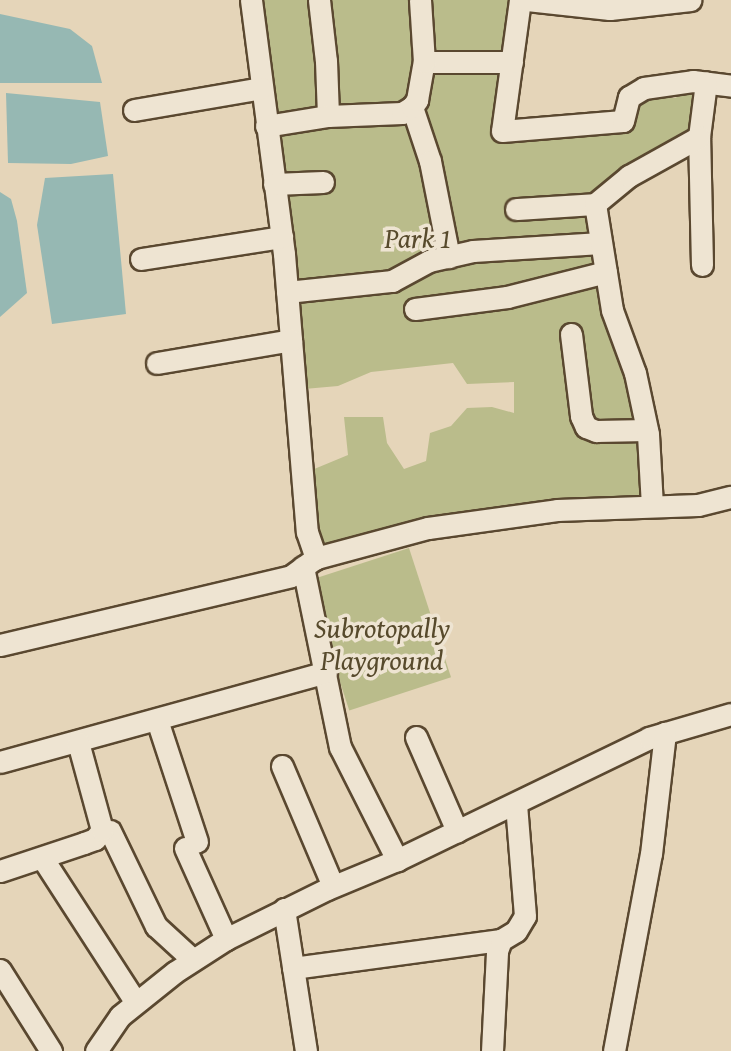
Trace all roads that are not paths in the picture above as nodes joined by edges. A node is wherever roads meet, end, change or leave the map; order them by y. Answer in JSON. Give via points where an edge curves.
{"nodes":[{"id":1,"x":251,"y":0,"type":"edge"},
{"id":2,"x":319,"y":0,"type":"edge"},
{"id":3,"x":420,"y":0,"type":"edge"},
{"id":4,"x":520,"y":0,"type":"edge"},
{"id":5,"x":527,"y":0,"type":"edge"},
{"id":6,"x":690,"y":0,"type":"edge"},
{"id":7,"x":424,"y":62,"type":"junction"},
{"id":8,"x":512,"y":62,"type":"junction"},
{"id":9,"x":706,"y":82,"type":"junction"},
{"id":10,"x":731,"y":86,"type":"edge"},
{"id":11,"x":261,"y":88,"type":"junction"},
{"id":12,"x":412,"y":107,"type":"junction"},
{"id":13,"x":134,"y":110,"type":"dead end"},
{"id":14,"x":328,"y":116,"type":"junction"},
{"id":15,"x":265,"y":126,"type":"junction"},
{"id":16,"x":699,"y":137,"type":"junction"},
{"id":17,"x":323,"y":182,"type":"dead end"},
{"id":18,"x":274,"y":184,"type":"junction"},
{"id":19,"x":595,"y":204,"type":"junction"},
{"id":20,"x":516,"y":209,"type":"dead end"},
{"id":21,"x":282,"y":237,"type":"junction"},
{"id":22,"x":601,"y":243,"type":"junction"},
{"id":23,"x":449,"y":257,"type":"junction"},
{"id":24,"x":141,"y":259,"type":"dead end"},
{"id":25,"x":702,"y":265,"type":"dead end"},
{"id":26,"x":606,"y":272,"type":"junction"},
{"id":27,"x":287,"y":292,"type":"junction"},
{"id":28,"x":415,"y":309,"type":"dead end"},
{"id":29,"x":571,"y":334,"type":"dead end"},
{"id":30,"x":291,"y":340,"type":"junction"},
{"id":31,"x":158,"y":363,"type":"dead end"},
{"id":32,"x":647,"y":430,"type":"junction"},
{"id":33,"x":731,"y":497,"type":"edge"},
{"id":34,"x":652,"y":506,"type":"junction"},
{"id":35,"x":309,"y":562,"type":"junction"},
{"id":36,"x":0,"y":645,"type":"edge"},
{"id":37,"x":326,"y":672,"type":"junction"},
{"id":38,"x":731,"y":714,"type":"edge"},
{"id":39,"x":157,"y":720,"type":"junction"},
{"id":40,"x":665,"y":733,"type":"junction"},
{"id":41,"x":416,"y":737,"type":"dead end"},
{"id":42,"x":78,"y":742,"type":"junction"},
{"id":43,"x":0,"y":762,"type":"edge"},
{"id":44,"x":282,"y":766,"type":"dead end"},
{"id":45,"x":516,"y":803,"type":"junction"},
{"id":46,"x":110,"y":831,"type":"dead end"},
{"id":47,"x":457,"y":831,"type":"junction"},
{"id":48,"x":43,"y":859,"type":"junction"},
{"id":49,"x":397,"y":860,"type":"junction"},
{"id":50,"x":0,"y":871,"type":"edge"},
{"id":51,"x":333,"y":886,"type":"junction"},
{"id":52,"x":284,"y":909,"type":"junction"},
{"id":53,"x":226,"y":939,"type":"junction"},
{"id":54,"x":501,"y":940,"type":"junction"},
{"id":55,"x":193,"y":960,"type":"junction"},
{"id":56,"x":293,"y":968,"type":"junction"},
{"id":57,"x":0,"y":970,"type":"edge"},
{"id":58,"x":136,"y":1003,"type":"junction"},
{"id":59,"x":51,"y":1051,"type":"edge"},
{"id":60,"x":96,"y":1051,"type":"edge"},
{"id":61,"x":306,"y":1051,"type":"edge"},
{"id":62,"x":492,"y":1051,"type":"edge"},
{"id":63,"x":614,"y":1051,"type":"edge"}],
"edges":[{"from":1,"to":11,"type":"street"},
{"from":2,"to":14,"type":"street"},
{"from":3,"to":7,"type":"street"},
{"from":4,"to":8,"type":"street"},
{"from":5,"to":6,"type":"street","via":[[610,9]]},
{"from":7,"to":8,"type":"street"},
{"from":7,"to":12,"type":"street"},
{"from":8,"to":9,"type":"street","via":[[502,131],[623,121],[629,97],[644,88]]},
{"from":9,"to":10,"type":"street"},
{"from":9,"to":16,"type":"street"},
{"from":11,"to":13,"type":"street"},
{"from":11,"to":15,"type":"street"},
{"from":12,"to":14,"type":"street","via":[[402,113]]},
{"from":12,"to":23,"type":"street","via":[[430,161]]},
{"from":14,"to":15,"type":"street"},
{"from":15,"to":18,"type":"street"},
{"from":16,"to":19,"type":"street","via":[[629,176]]},
{"from":16,"to":25,"type":"street"},
{"from":17,"to":18,"type":"street"},
{"from":18,"to":21,"type":"street"},
{"from":19,"to":20,"type":"street"},
{"from":19,"to":22,"type":"street"},
{"from":21,"to":24,"type":"street"},
{"from":21,"to":27,"type":"street"},
{"from":22,"to":23,"type":"street","via":[[501,247]]},
{"from":22,"to":26,"type":"street"},
{"from":23,"to":27,"type":"street","via":[[429,261],[392,281]]},
{"from":26,"to":28,"type":"street","via":[[507,297]]},
{"from":26,"to":32,"type":"street","via":[[612,310],[635,373]]},
{"from":27,"to":30,"type":"street"},
{"from":29,"to":32,"type":"street","via":[[586,427],[596,431]]},
{"from":30,"to":31,"type":"street"},
{"from":30,"to":35,"type":"street"},
{"from":32,"to":34,"type":"street"},
{"from":33,"to":34,"type":"street","via":[[698,505]]},
{"from":34,"to":35,"type":"street","via":[[556,510],[428,528]]},
{"from":35,"to":36,"type":"street","via":[[290,576]]},
{"from":35,"to":37,"type":"street"},
{"from":37,"to":39,"type":"street"},
{"from":37,"to":49,"type":"street","via":[[340,747]]},
{"from":38,"to":40,"type":"street"},
{"from":39,"to":42,"type":"street"},
{"from":39,"to":53,"type":"street","via":[[191,845]]},
{"from":40,"to":45,"type":"street"},
{"from":40,"to":63,"type":"street","via":[[651,854]]},
{"from":41,"to":47,"type":"street"},
{"from":42,"to":43,"type":"street"},
{"from":42,"to":48,"type":"street","via":[[102,830],[95,839]]},
{"from":44,"to":51,"type":"street"},
{"from":45,"to":47,"type":"street"},
{"from":45,"to":54,"type":"street","via":[[525,915],[516,931]]},
{"from":46,"to":55,"type":"street","via":[[156,926]]},
{"from":47,"to":49,"type":"street"},
{"from":48,"to":50,"type":"street"},
{"from":48,"to":58,"type":"street"},
{"from":49,"to":51,"type":"street"},
{"from":51,"to":52,"type":"street"},
{"from":52,"to":53,"type":"street"},
{"from":52,"to":56,"type":"street"},
{"from":53,"to":55,"type":"street"},
{"from":54,"to":56,"type":"street"},
{"from":54,"to":62,"type":"street"},
{"from":55,"to":58,"type":"street"},
{"from":56,"to":61,"type":"street"},
{"from":57,"to":59,"type":"street"},
{"from":58,"to":60,"type":"street","via":[[120,1016]]}]}
